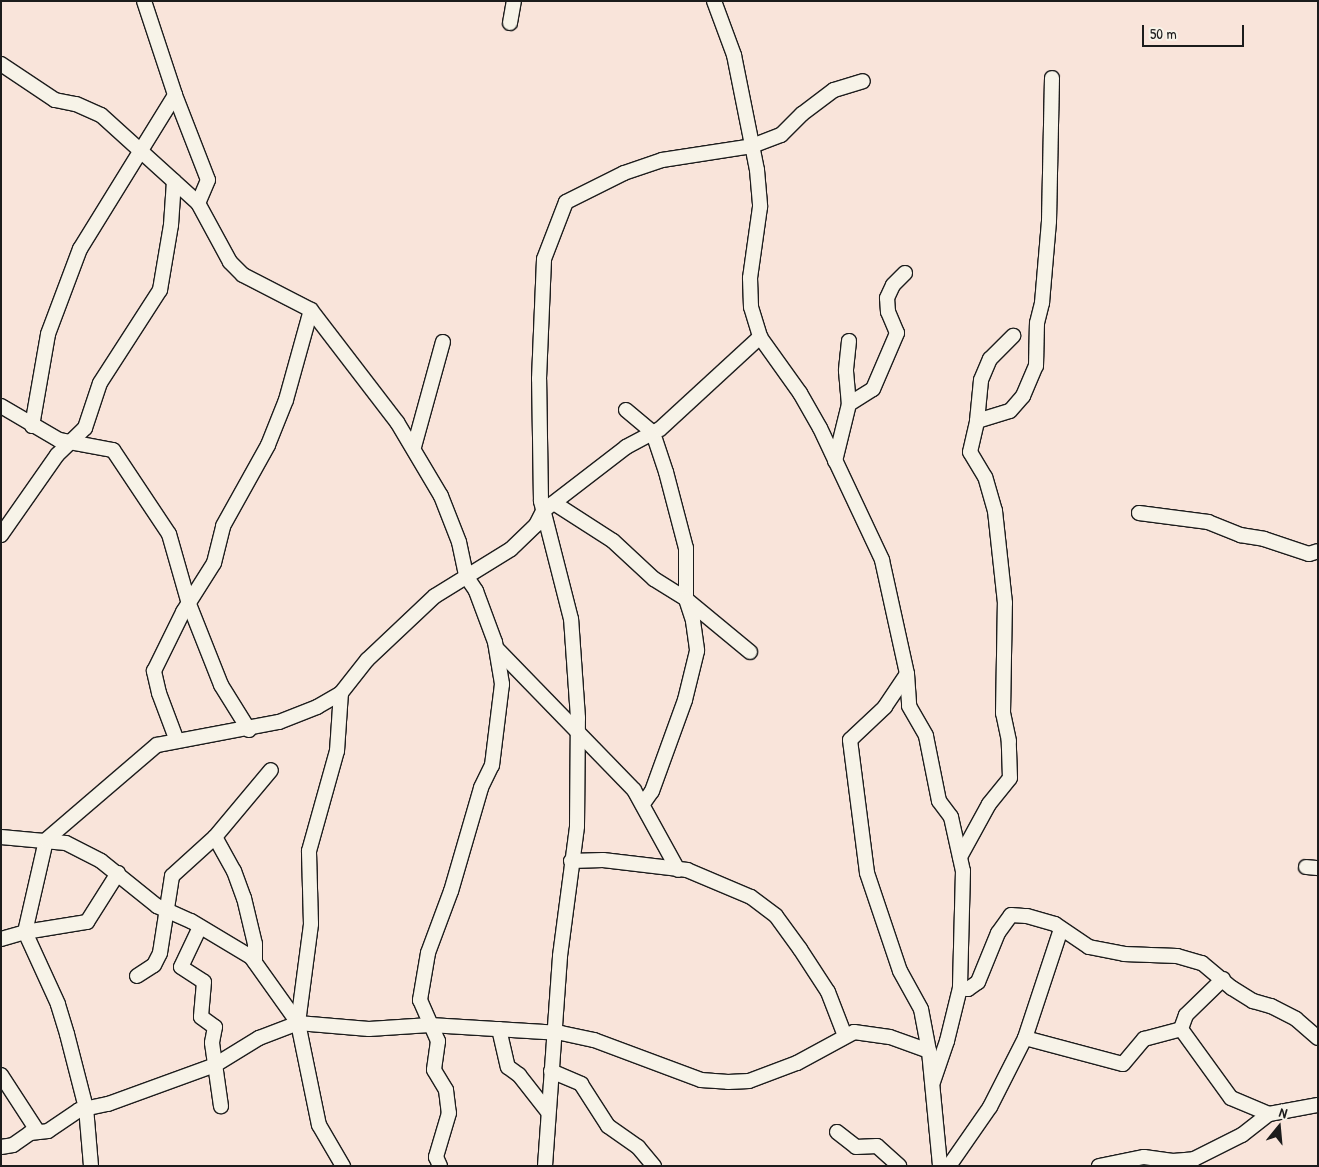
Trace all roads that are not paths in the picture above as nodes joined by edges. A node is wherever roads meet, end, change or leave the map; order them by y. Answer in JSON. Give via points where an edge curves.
{"nodes":[{"id":1,"x":144,"y":1,"type":"edge"},
{"id":2,"x":514,"y":1,"type":"edge"},
{"id":3,"x":714,"y":1,"type":"edge"},
{"id":4,"x":510,"y":23,"type":"dead end"},
{"id":5,"x":1,"y":64,"type":"edge"},
{"id":6,"x":1052,"y":78,"type":"dead end"},
{"id":7,"x":863,"y":81,"type":"dead end"},
{"id":8,"x":175,"y":95,"type":"junction"},
{"id":9,"x":752,"y":146,"type":"junction"},
{"id":10,"x":140,"y":150,"type":"junction"},
{"id":11,"x":174,"y":181,"type":"junction"},
{"id":12,"x":198,"y":203,"type":"junction"},
{"id":13,"x":906,"y":272,"type":"dead end"},
{"id":14,"x":311,"y":310,"type":"junction"},
{"id":15,"x":1013,"y":336,"type":"dead end"},
{"id":16,"x":760,"y":337,"type":"junction"},
{"id":17,"x":849,"y":341,"type":"dead end"},
{"id":18,"x":443,"y":342,"type":"dead end"},
{"id":19,"x":849,"y":404,"type":"junction"},
{"id":20,"x":1,"y":406,"type":"edge"},
{"id":21,"x":626,"y":410,"type":"dead end"},
{"id":22,"x":977,"y":421,"type":"junction"},
{"id":23,"x":32,"y":426,"type":"junction"},
{"id":24,"x":653,"y":433,"type":"junction"},
{"id":25,"x":72,"y":442,"type":"junction"},
{"id":26,"x":414,"y":447,"type":"junction"},
{"id":27,"x":835,"y":461,"type":"junction"},
{"id":28,"x":549,"y":507,"type":"junction"},
{"id":29,"x":1139,"y":513,"type":"dead end"},
{"id":30,"x":1,"y":535,"type":"edge"},
{"id":31,"x":1318,"y":551,"type":"edge"},
{"id":32,"x":466,"y":576,"type":"junction"},
{"id":33,"x":686,"y":599,"type":"junction"},
{"id":34,"x":189,"y":604,"type":"junction"},
{"id":35,"x":498,"y":650,"type":"junction"},
{"id":36,"x":750,"y":652,"type":"dead end"},
{"id":37,"x":907,"y":674,"type":"junction"},
{"id":38,"x":341,"y":693,"type":"junction"},
{"id":39,"x":249,"y":730,"type":"junction"},
{"id":40,"x":577,"y":732,"type":"junction"},
{"id":41,"x":177,"y":742,"type":"junction"},
{"id":42,"x":271,"y":770,"type":"dead end"},
{"id":43,"x":643,"y":804,"type":"junction"},
{"id":44,"x":215,"y":837,"type":"junction"},
{"id":45,"x":1,"y":838,"type":"edge"},
{"id":46,"x":46,"y":840,"type":"junction"},
{"id":47,"x":960,"y":856,"type":"junction"},
{"id":48,"x":571,"y":862,"type":"junction"},
{"id":49,"x":678,"y":870,"type":"junction"},
{"id":50,"x":118,"y":873,"type":"junction"},
{"id":51,"x":164,"y":910,"type":"junction"},
{"id":52,"x":200,"y":927,"type":"junction"},
{"id":53,"x":1061,"y":929,"type":"junction"},
{"id":54,"x":25,"y":932,"type":"junction"},
{"id":55,"x":1,"y":939,"type":"edge"},
{"id":56,"x":255,"y":962,"type":"junction"},
{"id":57,"x":137,"y":976,"type":"dead end"},
{"id":58,"x":1222,"y":979,"type":"junction"},
{"id":59,"x":960,"y":988,"type":"junction"},
{"id":60,"x":298,"y":1023,"type":"junction"},
{"id":61,"x":430,"y":1025,"type":"junction"},
{"id":62,"x":499,"y":1029,"type":"junction"},
{"id":63,"x":1181,"y":1029,"type":"junction"},
{"id":64,"x":555,"y":1032,"type":"junction"},
{"id":65,"x":846,"y":1036,"type":"junction"},
{"id":66,"x":1025,"y":1038,"type":"junction"},
{"id":67,"x":1318,"y":1038,"type":"edge"},
{"id":68,"x":929,"y":1050,"type":"junction"},
{"id":69,"x":215,"y":1065,"type":"junction"},
{"id":70,"x":551,"y":1071,"type":"junction"},
{"id":71,"x":1,"y":1075,"type":"edge"},
{"id":72,"x":933,"y":1082,"type":"junction"},
{"id":73,"x":1318,"y":1105,"type":"edge"},
{"id":74,"x":221,"y":1106,"type":"dead end"},
{"id":75,"x":86,"y":1108,"type":"junction"},
{"id":76,"x":548,"y":1112,"type":"junction"},
{"id":77,"x":1269,"y":1114,"type":"junction"},
{"id":78,"x":38,"y":1132,"type":"junction"},
{"id":79,"x":837,"y":1132,"type":"dead end"},
{"id":80,"x":1,"y":1147,"type":"edge"},
{"id":81,"x":90,"y":1166,"type":"edge"},
{"id":82,"x":342,"y":1166,"type":"edge"},
{"id":83,"x":440,"y":1166,"type":"edge"},
{"id":84,"x":545,"y":1166,"type":"edge"},
{"id":85,"x":654,"y":1166,"type":"edge"},
{"id":86,"x":899,"y":1166,"type":"edge"},
{"id":87,"x":940,"y":1166,"type":"edge"},
{"id":88,"x":949,"y":1166,"type":"edge"},
{"id":89,"x":1099,"y":1166,"type":"edge"}],
"edges":[{"from":1,"to":8,"type":"street"},
{"from":2,"to":4,"type":"street"},
{"from":3,"to":9,"type":"street","via":[[734,55]]},
{"from":5,"to":10,"type":"street","via":[[55,100],[76,104],[101,115]]},
{"from":6,"to":22,"type":"street","via":[[1049,221],[1036,366],[1023,396],[1010,411]]},
{"from":7,"to":9,"type":"street","via":[[834,90],[781,135]]},
{"from":8,"to":10,"type":"street"},
{"from":8,"to":12,"type":"street","via":[[208,180]]},
{"from":9,"to":16,"type":"street","via":[[760,207],[750,278],[751,307]]},
{"from":9,"to":28,"type":"street","via":[[662,160],[624,173],[566,202],[544,258],[539,379]]},
{"from":10,"to":11,"type":"street"},
{"from":10,"to":23,"type":"street","via":[[80,249],[60,298],[48,334]]},
{"from":11,"to":12,"type":"street"},
{"from":11,"to":25,"type":"street","via":[[171,225],[160,290],[100,383],[85,428]]},
{"from":12,"to":14,"type":"street","via":[[230,262],[244,275]]},
{"from":13,"to":19,"type":"street","via":[[893,285],[887,298],[897,333],[881,372],[873,389]]},
{"from":14,"to":26,"type":"street"},
{"from":14,"to":34,"type":"street","via":[[286,400],[268,445],[232,506],[223,526],[214,563]]},
{"from":15,"to":22,"type":"street","via":[[990,359],[984,373]]},
{"from":16,"to":24,"type":"street"},
{"from":16,"to":27,"type":"street","via":[[800,393]]},
{"from":17,"to":19,"type":"street","via":[[846,371]]},
{"from":18,"to":26,"type":"street"},
{"from":19,"to":27,"type":"street"},
{"from":20,"to":23,"type":"street"},
{"from":21,"to":24,"type":"street"},
{"from":22,"to":47,"type":"street","via":[[970,452],[985,477],[995,511],[1005,603],[1003,713],[1009,741],[1010,778],[989,804]]},
{"from":23,"to":25,"type":"street","via":[[59,440]]},
{"from":24,"to":28,"type":"street","via":[[626,447]]},
{"from":24,"to":33,"type":"street","via":[[686,548]]},
{"from":25,"to":30,"type":"street","via":[[57,454]]},
{"from":25,"to":34,"type":"street","via":[[114,450],[168,534]]},
{"from":26,"to":32,"type":"street","via":[[441,496],[459,542]]},
{"from":27,"to":37,"type":"street","via":[[882,560]]},
{"from":28,"to":32,"type":"street","via":[[511,549]]},
{"from":28,"to":33,"type":"street","via":[[613,541],[654,579]]},
{"from":28,"to":40,"type":"street","via":[[571,619]]},
{"from":29,"to":31,"type":"street","via":[[1208,522],[1240,535],[1264,539],[1309,554]]},
{"from":32,"to":35,"type":"street","via":[[476,591]]},
{"from":32,"to":38,"type":"street","via":[[435,596],[367,660]]},
{"from":33,"to":36,"type":"street"},
{"from":33,"to":43,"type":"street","via":[[696,644],[694,673],[652,791]]},
{"from":34,"to":39,"type":"street","via":[[221,685]]},
{"from":34,"to":41,"type":"street","via":[[154,671]]},
{"from":35,"to":40,"type":"street"},
{"from":35,"to":61,"type":"street","via":[[502,684],[492,765],[481,788],[451,891],[428,953],[420,1000]]},
{"from":37,"to":47,"type":"street","via":[[909,706],[926,736],[940,801],[951,817]]},
{"from":37,"to":68,"type":"street","via":[[885,708],[850,740],[867,873],[900,971],[921,1009]]},
{"from":38,"to":39,"type":"street","via":[[317,707]]},
{"from":38,"to":60,"type":"street","via":[[338,751],[309,851],[311,924]]},
{"from":39,"to":41,"type":"street"},
{"from":40,"to":43,"type":"street","via":[[618,772]]},
{"from":40,"to":48,"type":"street","via":[[577,826]]},
{"from":41,"to":46,"type":"street","via":[[157,745]]},
{"from":42,"to":44,"type":"street"},
{"from":43,"to":49,"type":"street"},
{"from":44,"to":51,"type":"street","via":[[172,876]]},
{"from":44,"to":56,"type":"street","via":[[234,871],[244,898],[255,944]]},
{"from":45,"to":46,"type":"street"},
{"from":46,"to":50,"type":"street","via":[[66,843]]},
{"from":46,"to":54,"type":"street"},
{"from":47,"to":59,"type":"street","via":[[963,871]]},
{"from":48,"to":49,"type":"street","via":[[603,860]]},
{"from":48,"to":64,"type":"street"},
{"from":49,"to":65,"type":"street","via":[[718,881],[751,897],[776,916],[828,992]]},
{"from":50,"to":51,"type":"street"},
{"from":50,"to":54,"type":"street","via":[[87,922]]},
{"from":51,"to":52,"type":"street"},
{"from":51,"to":57,"type":"street","via":[[160,953],[154,965]]},
{"from":52,"to":56,"type":"street"},
{"from":52,"to":69,"type":"street","via":[[181,967],[204,982],[201,1017],[215,1027],[212,1043]]},
{"from":53,"to":58,"type":"street","via":[[1089,947],[1124,954],[1176,956],[1202,963]]},
{"from":53,"to":59,"type":"street","via":[[1027,916],[1011,915],[998,933],[978,982],[968,989]]},
{"from":53,"to":66,"type":"street"},
{"from":54,"to":55,"type":"street"},
{"from":54,"to":75,"type":"street","via":[[58,1004]]},
{"from":56,"to":60,"type":"street"},
{"from":58,"to":63,"type":"street","via":[[1186,1015]]},
{"from":58,"to":67,"type":"street","via":[[1252,1001],[1271,1006],[1296,1019]]},
{"from":59,"to":72,"type":"street"},
{"from":60,"to":61,"type":"street","via":[[369,1029]]},
{"from":60,"to":69,"type":"street","via":[[258,1038]]},
{"from":60,"to":82,"type":"street","via":[[319,1125]]},
{"from":61,"to":62,"type":"street"},
{"from":61,"to":83,"type":"street","via":[[438,1041],[434,1070],[446,1090],[449,1113],[436,1157]]},
{"from":62,"to":64,"type":"street"},
{"from":62,"to":76,"type":"street","via":[[508,1067],[519,1075]]},
{"from":63,"to":66,"type":"street","via":[[1144,1040],[1123,1064]]},
{"from":63,"to":77,"type":"street","via":[[1231,1098]]},
{"from":64,"to":65,"type":"street","via":[[594,1040],[701,1080],[728,1082],[749,1082],[797,1063]]},
{"from":64,"to":70,"type":"street"},
{"from":65,"to":68,"type":"street","via":[[854,1032],[876,1034]]},
{"from":66,"to":88,"type":"street","via":[[990,1107]]},
{"from":68,"to":72,"type":"street"},
{"from":69,"to":74,"type":"street"},
{"from":69,"to":75,"type":"street","via":[[108,1104]]},
{"from":70,"to":76,"type":"street"},
{"from":70,"to":85,"type":"street","via":[[581,1084],[608,1126],[638,1147]]},
{"from":71,"to":78,"type":"street"},
{"from":72,"to":87,"type":"street"},
{"from":73,"to":77,"type":"street"},
{"from":75,"to":78,"type":"street","via":[[48,1131]]},
{"from":75,"to":81,"type":"street"},
{"from":76,"to":84,"type":"street"},
{"from":77,"to":89,"type":"street","via":[[1242,1135],[1194,1159],[1173,1161],[1144,1157]]},
{"from":78,"to":80,"type":"street"},
{"from":79,"to":86,"type":"street","via":[[856,1147],[877,1146]]}]}
